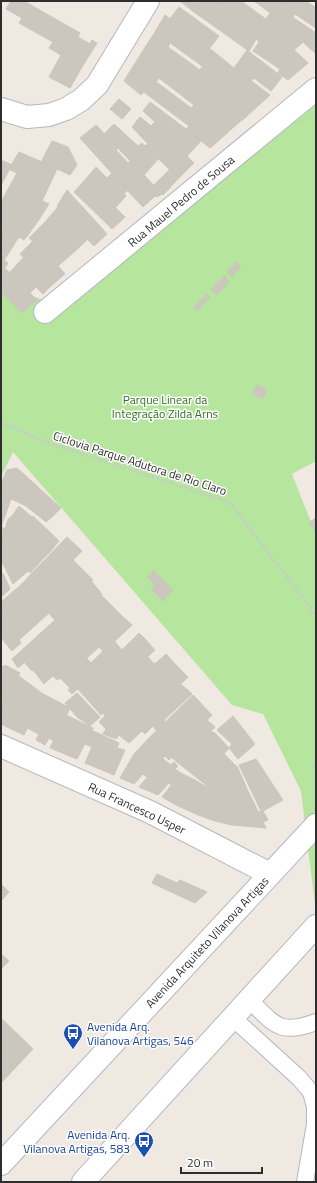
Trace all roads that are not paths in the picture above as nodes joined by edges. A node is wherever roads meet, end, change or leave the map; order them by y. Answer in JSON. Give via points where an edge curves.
{"nodes":[{"id":1,"x":148,"y":1,"type":"edge"},
{"id":2,"x":316,"y":89,"type":"edge"},
{"id":3,"x":1,"y":109,"type":"edge"},
{"id":4,"x":46,"y":312,"type":"dead end"},
{"id":5,"x":1,"y":746,"type":"edge"},
{"id":6,"x":316,"y":825,"type":"edge"},
{"id":7,"x":270,"y":874,"type":"junction"},
{"id":8,"x":316,"y":926,"type":"edge"},
{"id":9,"x":248,"y":999,"type":"junction"},
{"id":10,"x":232,"y":1017,"type":"junction"},
{"id":11,"x":316,"y":1022,"type":"edge"},
{"id":12,"x":1,"y":1164,"type":"edge"},
{"id":13,"x":83,"y":1182,"type":"edge"},
{"id":14,"x":305,"y":1182,"type":"edge"}],
"edges":[{"from":1,"to":3,"type":"street","via":[[97,85],[81,100],[49,115],[27,117]]},
{"from":2,"to":4,"type":"street","name":"Rua Mauel Pedro de Sousa"},
{"from":5,"to":7,"type":"street","name":"Rua Francesco Usper","via":[[150,812]]},
{"from":6,"to":7,"type":"street","name":"Avenida Arquiteto Vilanova Artigas"},
{"from":7,"to":12,"type":"street","name":"Avenida Arquiteto Vilanova Artigas"},
{"from":8,"to":9,"type":"street"},
{"from":9,"to":10,"type":"street"},
{"from":9,"to":11,"type":"lane","via":[[277,1026],[290,1029]]},
{"from":10,"to":13,"type":"street"},
{"from":10,"to":14,"type":"lane","via":[[311,1092],[315,1107],[315,1124]]}]}
